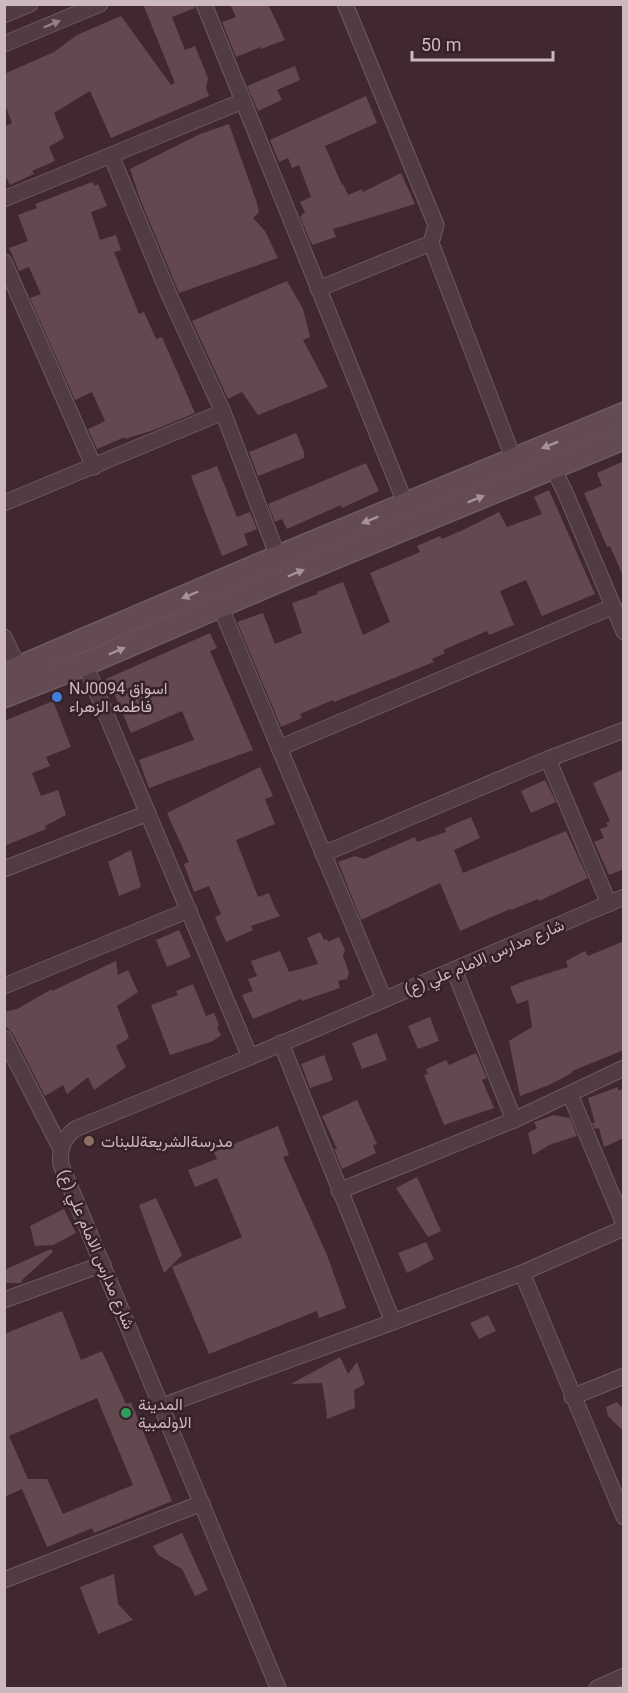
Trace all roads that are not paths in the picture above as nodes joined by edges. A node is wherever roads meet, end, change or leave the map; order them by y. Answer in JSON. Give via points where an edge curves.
{"nodes":[{"id":1,"x":30,"y":4,"type":"edge"},
{"id":2,"x":100,"y":4,"type":"edge"},
{"id":3,"x":204,"y":4,"type":"edge"},
{"id":4,"x":345,"y":4,"type":"edge"},
{"id":5,"x":4,"y":15,"type":"edge"},
{"id":6,"x":4,"y":44,"type":"edge"},
{"id":7,"x":243,"y":101,"type":"junction"},
{"id":8,"x":111,"y":156,"type":"junction"},
{"id":9,"x":4,"y":199,"type":"edge"},
{"id":10,"x":431,"y":243,"type":"junction"},
{"id":11,"x":4,"y":262,"type":"edge"},
{"id":12,"x":318,"y":289,"type":"junction"},
{"id":13,"x":223,"y":412,"type":"junction"},
{"id":14,"x":624,"y":414,"type":"edge"},
{"id":15,"x":624,"y":438,"type":"edge"},
{"id":16,"x":586,"y":442,"type":"junction"},
{"id":17,"x":514,"y":460,"type":"junction"},
{"id":18,"x":94,"y":467,"type":"junction"},
{"id":19,"x":553,"y":468,"type":"junction"},
{"id":20,"x":4,"y":503,"type":"edge"},
{"id":21,"x":406,"y":505,"type":"junction"},
{"id":22,"x":278,"y":557,"type":"junction"},
{"id":23,"x":220,"y":606,"type":"junction"},
{"id":24,"x":612,"y":607,"type":"junction"},
{"id":25,"x":624,"y":632,"type":"edge"},
{"id":26,"x":4,"y":637,"type":"edge"},
{"id":27,"x":85,"y":664,"type":"junction"},
{"id":28,"x":12,"y":671,"type":"edge"},
{"id":29,"x":4,"y":696,"type":"edge"},
{"id":30,"x":624,"y":730,"type":"edge"},
{"id":31,"x":279,"y":748,"type":"junction"},
{"id":32,"x":548,"y":759,"type":"junction"},
{"id":33,"x":148,"y":813,"type":"junction"},
{"id":34,"x":323,"y":854,"type":"junction"},
{"id":35,"x":4,"y":870,"type":"edge"},
{"id":36,"x":624,"y":897,"type":"edge"},
{"id":37,"x":609,"y":904,"type":"junction"},
{"id":38,"x":189,"y":910,"type":"junction"},
{"id":39,"x":454,"y":970,"type":"junction"},
{"id":40,"x":4,"y":986,"type":"edge"},
{"id":41,"x":384,"y":999,"type":"junction"},
{"id":42,"x":4,"y":1038,"type":"edge"},
{"id":43,"x":281,"y":1043,"type":"junction"},
{"id":44,"x":250,"y":1057,"type":"junction"},
{"id":45,"x":624,"y":1068,"type":"edge"},
{"id":46,"x":570,"y":1094,"type":"junction"},
{"id":47,"x":514,"y":1120,"type":"junction"},
{"id":48,"x":61,"y":1149,"type":"junction"},
{"id":49,"x":339,"y":1191,"type":"junction"},
{"id":50,"x":624,"y":1226,"type":"edge"},
{"id":51,"x":103,"y":1264,"type":"junction"},
{"id":52,"x":522,"y":1273,"type":"junction"},
{"id":53,"x":4,"y":1300,"type":"edge"},
{"id":54,"x":393,"y":1322,"type":"junction"},
{"id":55,"x":624,"y":1376,"type":"edge"},
{"id":56,"x":572,"y":1396,"type":"junction"},
{"id":57,"x":162,"y":1406,"type":"junction"},
{"id":58,"x":202,"y":1503,"type":"junction"},
{"id":59,"x":624,"y":1517,"type":"edge"},
{"id":60,"x":4,"y":1580,"type":"edge"},
{"id":61,"x":624,"y":1676,"type":"edge"},
{"id":62,"x":277,"y":1688,"type":"edge"},
{"id":63,"x":597,"y":1689,"type":"edge"}],
"edges":[{"from":1,"to":5,"type":"street"},
{"from":6,"to":2,"type":"street","one_way":true},
{"from":3,"to":7,"type":"street"},
{"from":4,"to":10,"type":"street","via":[[436,225]]},
{"from":7,"to":8,"type":"street"},
{"from":7,"to":12,"type":"street"},
{"from":8,"to":9,"type":"street"},
{"from":8,"to":13,"type":"street"},
{"from":10,"to":12,"type":"street"},
{"from":10,"to":17,"type":"street"},
{"from":11,"to":18,"type":"street"},
{"from":12,"to":21,"type":"street"},
{"from":13,"to":18,"type":"street"},
{"from":13,"to":22,"type":"street"},
{"from":14,"to":16,"type":"street"},
{"from":15,"to":16,"type":"street"},
{"from":16,"to":17,"type":"street","one_way":true},
{"from":16,"to":19,"type":"street"},
{"from":17,"to":21,"type":"street"},
{"from":18,"to":20,"type":"street"},
{"from":23,"to":19,"type":"street","one_way":true},
{"from":19,"to":24,"type":"street"},
{"from":21,"to":22,"type":"street","one_way":true},
{"from":22,"to":28,"type":"street","one_way":true},
{"from":27,"to":23,"type":"street","one_way":true},
{"from":23,"to":31,"type":"street"},
{"from":24,"to":25,"type":"street"},
{"from":24,"to":31,"type":"street"},
{"from":26,"to":28,"type":"street"},
{"from":27,"to":29,"type":"street"},
{"from":27,"to":33,"type":"street"},
{"from":30,"to":32,"type":"street"},
{"from":31,"to":34,"type":"street"},
{"from":32,"to":34,"type":"street"},
{"from":32,"to":37,"type":"street"},
{"from":33,"to":35,"type":"street"},
{"from":33,"to":38,"type":"street"},
{"from":34,"to":41,"type":"street"},
{"from":36,"to":37,"type":"street","name":"شارع مدارس الامام علي (ع)"},
{"from":37,"to":39,"type":"street","name":"شارع مدارس الامام علي (ع)"},
{"from":38,"to":40,"type":"street"},
{"from":38,"to":44,"type":"street"},
{"from":39,"to":41,"type":"street","name":"شارع مدارس الامام علي (ع)"},
{"from":39,"to":47,"type":"street"},
{"from":41,"to":43,"type":"street","name":"شارع مدارس الامام علي (ع)"},
{"from":42,"to":48,"type":"street"},
{"from":43,"to":44,"type":"street","name":"شارع مدارس الامام علي (ع)"},
{"from":43,"to":49,"type":"street"},
{"from":44,"to":48,"type":"street","name":"شارع مدارس الامام علي (ع)","via":[[75,1129]]},
{"from":45,"to":46,"type":"street"},
{"from":46,"to":47,"type":"street"},
{"from":46,"to":50,"type":"street"},
{"from":47,"to":49,"type":"street"},
{"from":48,"to":51,"type":"street","name":"شارع مدارس الامام علي (ع)","via":[[61,1165]]},
{"from":49,"to":54,"type":"street"},
{"from":50,"to":52,"type":"street"},
{"from":51,"to":53,"type":"street"},
{"from":51,"to":57,"type":"street","name":"شارع مدارس الامام علي (ع)"},
{"from":52,"to":54,"type":"street"},
{"from":52,"to":56,"type":"street"},
{"from":54,"to":57,"type":"street"},
{"from":55,"to":56,"type":"street"},
{"from":56,"to":59,"type":"street"},
{"from":57,"to":58,"type":"street","name":"شارع مدارس الامام علي (ع)"},
{"from":58,"to":60,"type":"street"},
{"from":58,"to":62,"type":"street","name":"شارع مدارس الامام علي (ع)"},
{"from":61,"to":63,"type":"street"}]}
